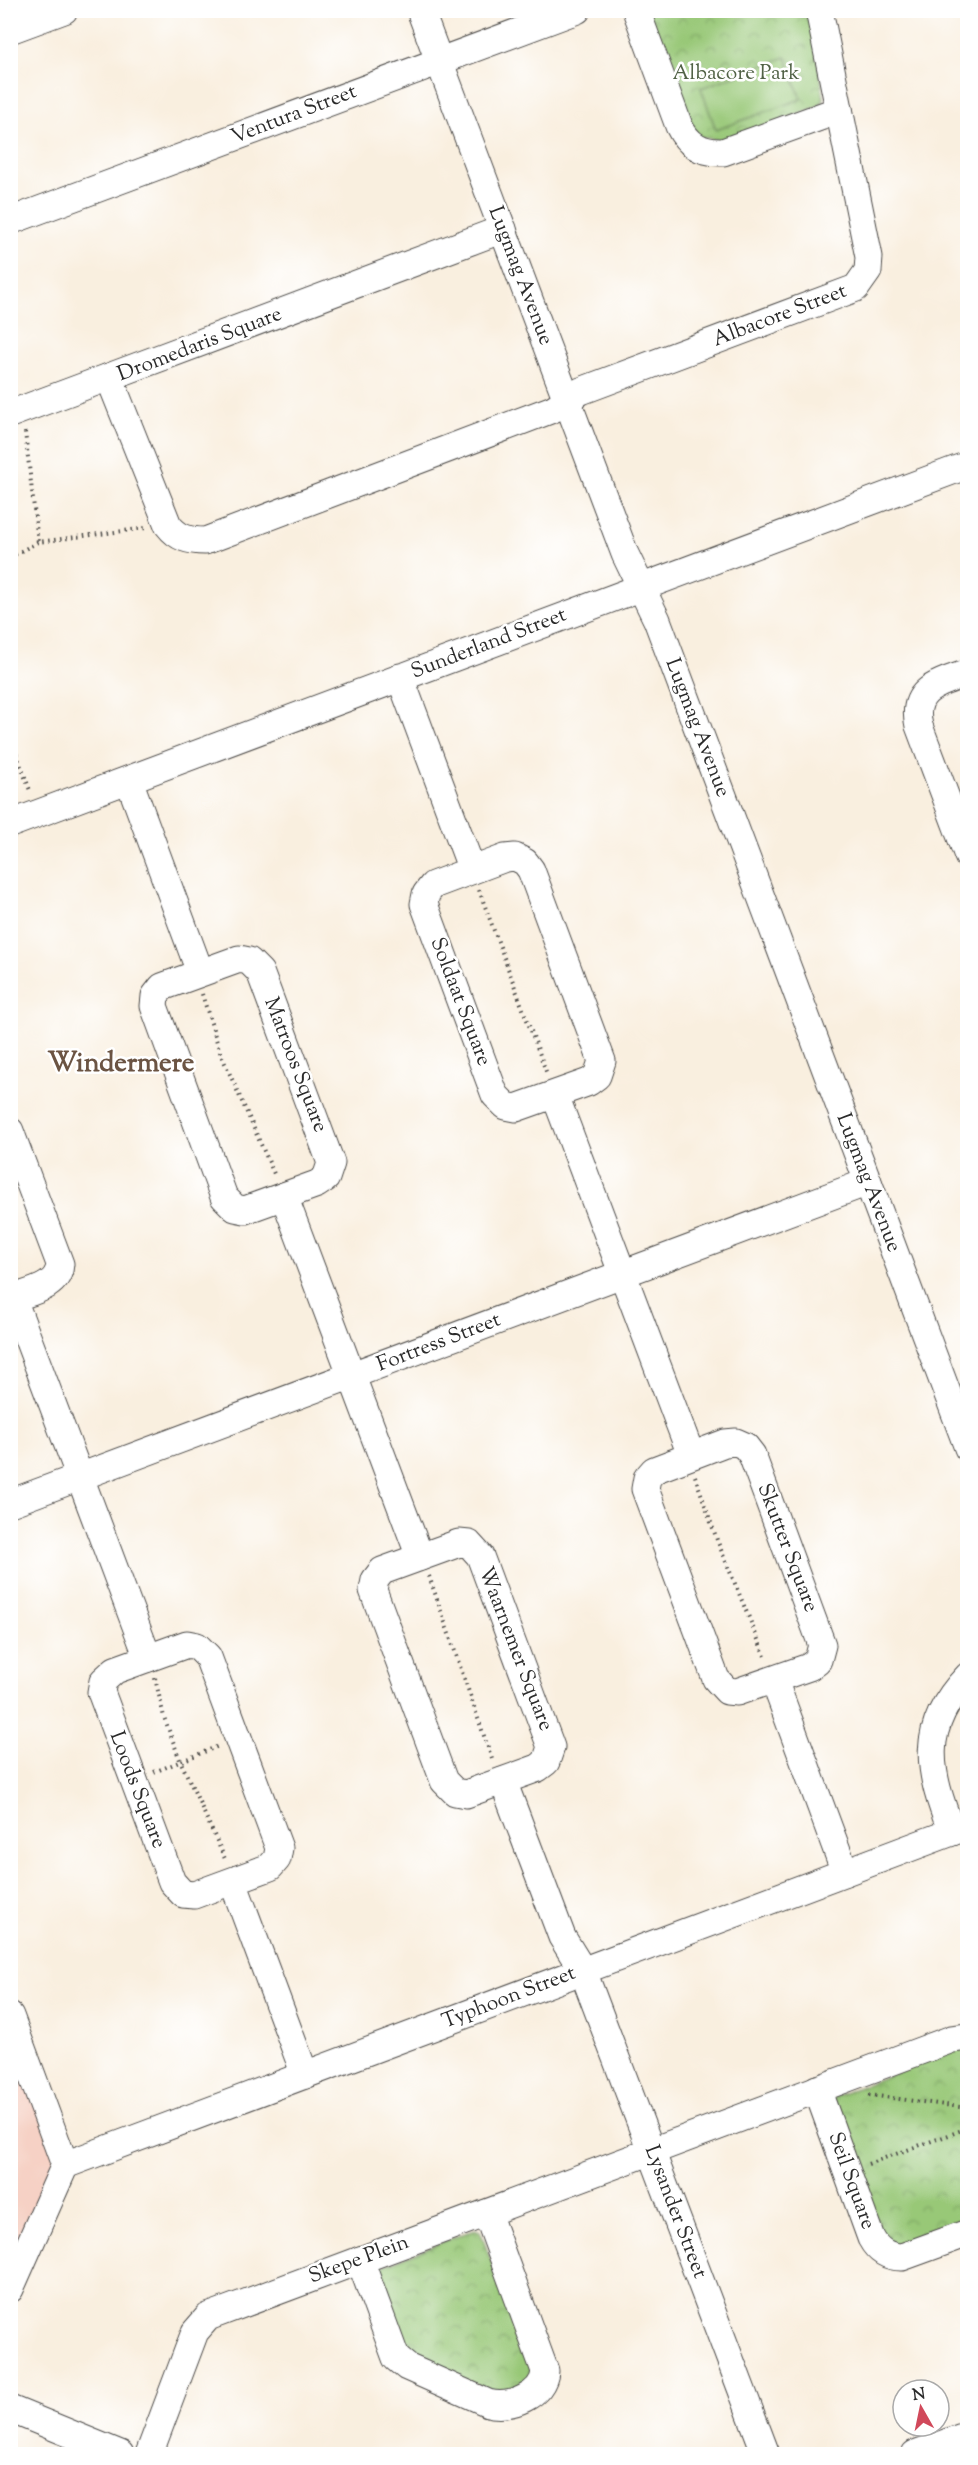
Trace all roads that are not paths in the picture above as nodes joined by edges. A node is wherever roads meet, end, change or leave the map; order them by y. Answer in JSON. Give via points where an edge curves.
{"nodes":[{"id":1,"x":64,"y":10,"type":"edge"},
{"id":2,"x":420,"y":10,"type":"edge"},
{"id":3,"x":577,"y":10,"type":"edge"},
{"id":4,"x":636,"y":10,"type":"edge"},
{"id":5,"x":819,"y":10,"type":"edge"},
{"id":6,"x":10,"y":30,"type":"edge"},
{"id":7,"x":440,"y":62,"type":"junction"},
{"id":8,"x":839,"y":110,"type":"junction"},
{"id":9,"x":10,"y":221,"type":"edge"},
{"id":10,"x":503,"y":229,"type":"junction"},
{"id":11,"x":109,"y":377,"type":"junction"},
{"id":12,"x":567,"y":400,"type":"junction"},
{"id":13,"x":16,"y":412,"type":"edge"},
{"id":14,"x":968,"y":465,"type":"edge"},
{"id":15,"x":640,"y":587,"type":"junction"},
{"id":16,"x":968,"y":673,"type":"edge"},
{"id":17,"x":400,"y":677,"type":"junction"},
{"id":18,"x":129,"y":780,"type":"junction"},
{"id":19,"x":10,"y":824,"type":"edge"},
{"id":20,"x":968,"y":856,"type":"edge"},
{"id":21,"x":472,"y":870,"type":"junction"},
{"id":22,"x":200,"y":972,"type":"junction"},
{"id":23,"x":555,"y":1095,"type":"junction"},
{"id":24,"x":10,"y":1131,"type":"edge"},
{"id":25,"x":868,"y":1182,"type":"junction"},
{"id":26,"x":284,"y":1196,"type":"junction"},
{"id":27,"x":623,"y":1274,"type":"junction"},
{"id":28,"x":12,"y":1299,"type":"edge"},
{"id":29,"x":352,"y":1376,"type":"junction"},
{"id":30,"x":966,"y":1436,"type":"edge"},
{"id":31,"x":691,"y":1455,"type":"junction"},
{"id":32,"x":80,"y":1477,"type":"junction"},
{"id":33,"x":10,"y":1503,"type":"edge"},
{"id":34,"x":420,"y":1557,"type":"junction"},
{"id":35,"x":148,"y":1658,"type":"junction"},
{"id":36,"x":968,"y":1676,"type":"edge"},
{"id":37,"x":774,"y":1680,"type":"junction"},
{"id":38,"x":503,"y":1781,"type":"junction"},
{"id":39,"x":960,"y":1829,"type":"edge"},
{"id":40,"x":845,"y":1872,"type":"junction"},
{"id":41,"x":232,"y":1882,"type":"junction"},
{"id":42,"x":583,"y":1971,"type":"junction"},
{"id":43,"x":10,"y":2016,"type":"edge"},
{"id":44,"x":968,"y":2037,"type":"edge"},
{"id":45,"x":305,"y":2075,"type":"junction"},
{"id":46,"x":818,"y":2089,"type":"junction"},
{"id":47,"x":652,"y":2151,"type":"junction"},
{"id":48,"x":65,"y":2165,"type":"junction"},
{"id":49,"x":487,"y":2213,"type":"junction"},
{"id":50,"x":968,"y":2233,"type":"edge"},
{"id":51,"x":360,"y":2260,"type":"junction"},
{"id":52,"x":10,"y":2289,"type":"edge"},
{"id":53,"x":10,"y":2409,"type":"edge"},
{"id":54,"x":968,"y":2435,"type":"edge"},
{"id":55,"x":120,"y":2454,"type":"edge"},
{"id":56,"x":149,"y":2454,"type":"edge"},
{"id":57,"x":766,"y":2454,"type":"edge"},
{"id":58,"x":915,"y":2454,"type":"edge"}],
"edges":[{"from":1,"to":6,"type":"street"},
{"from":2,"to":7,"type":"street","name":"Lugmag Avenue"},
{"from":3,"to":7,"type":"street","name":"Ventura Street"},
{"from":4,"to":8,"type":"street","via":[[679,126],[697,148],[723,153]]},
{"from":5,"to":8,"type":"street","name":"Albacore Street"},
{"from":7,"to":9,"type":"street","name":"Ventura Street"},
{"from":7,"to":10,"type":"street","name":"Lugmag Avenue"},
{"from":8,"to":12,"type":"street","name":"Albacore Street","via":[[869,257],[868,271],[861,283],[849,291],[581,391]]},
{"from":10,"to":11,"type":"street","name":"Dromedaris Square"},
{"from":10,"to":12,"type":"street","name":"Lugmag Avenue"},
{"from":11,"to":12,"type":"street","name":"Dromedaris Square","via":[[168,525],[184,538],[205,540],[553,409]]},
{"from":11,"to":13,"type":"street"},
{"from":12,"to":15,"type":"street","name":"Lugmag Avenue"},
{"from":14,"to":15,"type":"street","name":"Sunderland Street"},
{"from":15,"to":17,"type":"street","name":"Sunderland Street"},
{"from":15,"to":25,"type":"street","name":"Lugmag Avenue","via":[[657,620]]},
{"from":16,"to":20,"type":"street","via":[[932,687],[917,710],[919,726]]},
{"from":17,"to":18,"type":"street","name":"Sunderland Street"},
{"from":17,"to":21,"type":"street"},
{"from":18,"to":19,"type":"street","name":"Sunderland Street"},
{"from":18,"to":22,"type":"street"},
{"from":21,"to":23,"type":"street","name":"Soldaat Square","via":[[510,857],[528,865],[601,1055],[602,1066],[593,1080]]},
{"from":21,"to":23,"type":"street","name":"Soldaat Square","via":[[429,889],[424,904],[434,932],[498,1100],[516,1108]]},
{"from":22,"to":26,"type":"street","name":"Matroos Square","via":[[239,959],[254,963],[330,1157],[330,1168],[322,1181]]},
{"from":22,"to":26,"type":"street","name":"Matroos Square","via":[[162,987],[154,1006],[224,1197],[230,1205],[246,1210]]},
{"from":23,"to":27,"type":"street"},
{"from":24,"to":28,"type":"street","via":[[60,1264],[51,1283]]},
{"from":25,"to":27,"type":"street","name":"Fortress Street"},
{"from":25,"to":30,"type":"street","name":"Lugmag Avenue"},
{"from":26,"to":29,"type":"street"},
{"from":27,"to":29,"type":"street","name":"Fortress Street"},
{"from":27,"to":31,"type":"street"},
{"from":28,"to":32,"type":"street"},
{"from":29,"to":32,"type":"street","name":"Fortress Street"},
{"from":29,"to":34,"type":"street"},
{"from":31,"to":37,"type":"street","name":"Skutter Square","via":[[654,1470],[645,1483],[646,1494],[718,1684],[737,1692]]},
{"from":31,"to":37,"type":"street","name":"Skutter Square","via":[[730,1442],[741,1443],[749,1450],[821,1640],[822,1651],[814,1664]]},
{"from":32,"to":33,"type":"street","name":"Fortress Street"},
{"from":32,"to":35,"type":"street"},
{"from":34,"to":38,"type":"street","name":"Waarnemer Square","via":[[378,1575],[374,1590],[379,1606],[447,1785],[466,1794]]},
{"from":34,"to":38,"type":"street","name":"Waarnemer Square","via":[[459,1543],[477,1551],[542,1720],[551,1747],[546,1762]]},
{"from":35,"to":41,"type":"street","name":"Loods Square","via":[[110,1673],[102,1686],[102,1697],[178,1891],[194,1895]]},
{"from":35,"to":41,"type":"street","name":"Loods Square","via":[[187,1644],[202,1649],[239,1739],[279,1848],[270,1867]]},
{"from":36,"to":39,"type":"street","name":"Typhoon Street","via":[[947,1701],[932,1750],[934,1780]]},
{"from":37,"to":40,"type":"street"},
{"from":38,"to":42,"type":"street","via":[[562,1937]]},
{"from":39,"to":40,"type":"street","name":"Typhoon Street"},
{"from":40,"to":42,"type":"street","name":"Typhoon Street"},
{"from":41,"to":45,"type":"street"},
{"from":42,"to":45,"type":"street","name":"Typhoon Street"},
{"from":42,"to":47,"type":"street","name":"Lysander Street"},
{"from":43,"to":48,"type":"street"},
{"from":44,"to":46,"type":"street","via":[[952,2039]]},
{"from":45,"to":48,"type":"street","name":"Typhoon Street"},
{"from":46,"to":47,"type":"street"},
{"from":46,"to":50,"type":"street","name":"Seil Square","via":[[871,2238],[880,2250],[902,2257]]},
{"from":47,"to":49,"type":"street","name":"Skepe Plein"},
{"from":47,"to":57,"type":"street","name":"Lysander Street"},
{"from":48,"to":52,"type":"street"},
{"from":49,"to":51,"type":"street","name":"Skepe Plein"},
{"from":49,"to":51,"type":"street","via":[[545,2371],[537,2391],[510,2403],[488,2403],[407,2367],[396,2358]]},
{"from":51,"to":56,"type":"street","name":"Skepe Plein","via":[[202,2321]]},
{"from":53,"to":55,"type":"street"},
{"from":54,"to":58,"type":"street"}]}
